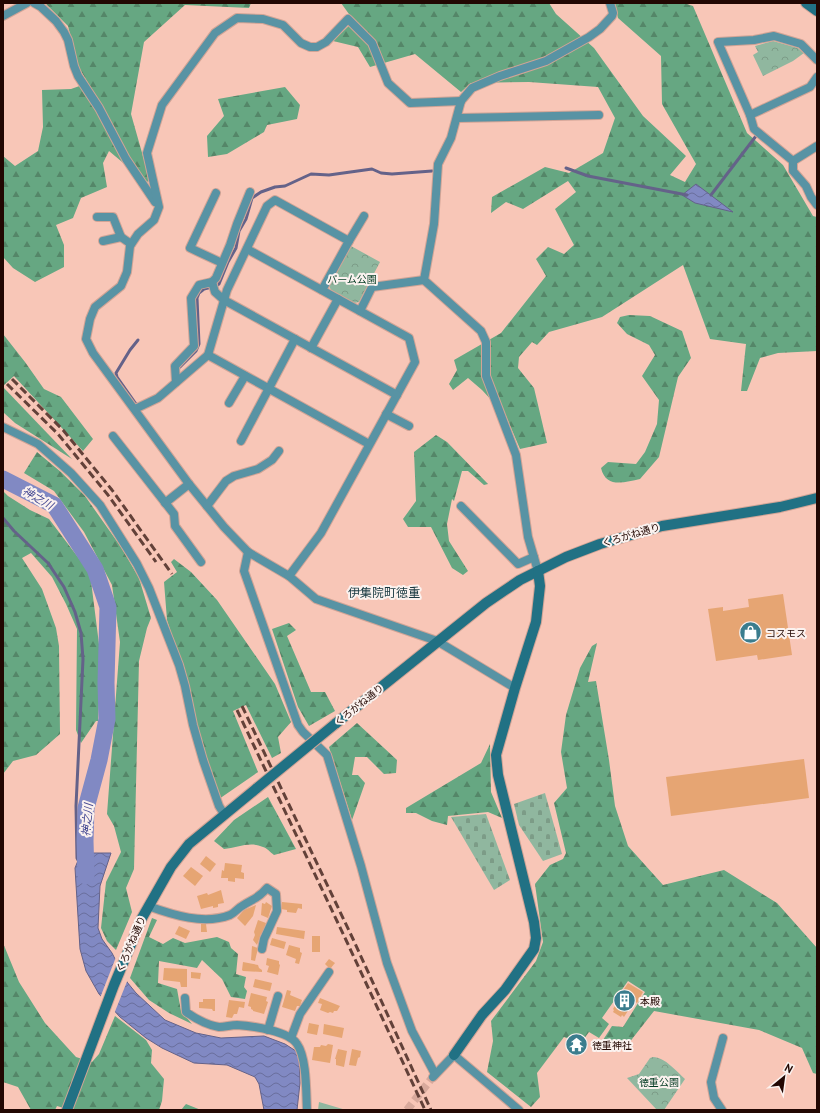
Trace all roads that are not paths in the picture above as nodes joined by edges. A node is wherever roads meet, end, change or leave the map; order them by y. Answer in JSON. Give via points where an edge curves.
{"nodes":[{"id":1,"x":27,"y":3,"type":"edge"},
{"id":2,"x":34,"y":3,"type":"edge"},
{"id":3,"x":610,"y":3,"type":"edge"},
{"id":4,"x":806,"y":3,"type":"edge"},
{"id":5,"x":817,"y":11,"type":"edge"},
{"id":6,"x":3,"y":16,"type":"edge"},
{"id":7,"x":817,"y":60,"type":"edge"},
{"id":8,"x":817,"y":77,"type":"edge"},
{"id":9,"x":461,"y":101,"type":"junction"},
{"id":10,"x":599,"y":115,"type":"dead end"},
{"id":11,"x":750,"y":115,"type":"junction"},
{"id":12,"x":457,"y":118,"type":"junction"},
{"id":13,"x":817,"y":146,"type":"edge"},
{"id":14,"x":793,"y":161,"type":"junction"},
{"id":15,"x":250,"y":192,"type":"dead end"},
{"id":16,"x":216,"y":193,"type":"dead end"},
{"id":17,"x":817,"y":205,"type":"edge"},
{"id":18,"x":159,"y":207,"type":"junction"},
{"id":19,"x":364,"y":216,"type":"dead end"},
{"id":20,"x":97,"y":217,"type":"dead end"},
{"id":21,"x":121,"y":236,"type":"junction"},
{"id":22,"x":103,"y":241,"type":"dead end"},
{"id":23,"x":349,"y":241,"type":"junction"},
{"id":24,"x":131,"y":244,"type":"junction"},
{"id":25,"x":247,"y":249,"type":"junction"},
{"id":26,"x":222,"y":263,"type":"junction"},
{"id":27,"x":424,"y":280,"type":"junction"},
{"id":28,"x":213,"y":287,"type":"junction"},
{"id":29,"x":322,"y":290,"type":"junction"},
{"id":30,"x":338,"y":299,"type":"junction"},
{"id":31,"x":224,"y":300,"type":"junction"},
{"id":32,"x":360,"y":311,"type":"junction"},
{"id":33,"x":295,"y":339,"type":"junction"},
{"id":34,"x":311,"y":348,"type":"junction"},
{"id":35,"x":208,"y":355,"type":"junction"},
{"id":36,"x":245,"y":376,"type":"junction"},
{"id":37,"x":176,"y":382,"type":"junction"},
{"id":38,"x":269,"y":389,"type":"junction"},
{"id":39,"x":397,"y":395,"type":"junction"},
{"id":40,"x":229,"y":404,"type":"dead end"},
{"id":41,"x":134,"y":409,"type":"junction"},
{"id":42,"x":386,"y":414,"type":"junction"},
{"id":43,"x":409,"y":426,"type":"dead end"},
{"id":44,"x":3,"y":427,"type":"edge"},
{"id":45,"x":113,"y":436,"type":"dead end"},
{"id":46,"x":241,"y":441,"type":"dead end"},
{"id":47,"x":369,"y":444,"type":"junction"},
{"id":48,"x":279,"y":451,"type":"dead end"},
{"id":49,"x":189,"y":484,"type":"junction"},
{"id":50,"x":817,"y":498,"type":"edge"},
{"id":51,"x":165,"y":503,"type":"junction"},
{"id":52,"x":207,"y":506,"type":"junction"},
{"id":53,"x":461,"y":506,"type":"dead end"},
{"id":54,"x":248,"y":552,"type":"junction"},
{"id":55,"x":534,"y":557,"type":"junction"},
{"id":56,"x":201,"y":562,"type":"dead end"},
{"id":57,"x":538,"y":571,"type":"junction"},
{"id":58,"x":289,"y":576,"type":"junction"},
{"id":59,"x":438,"y":641,"type":"junction"},
{"id":60,"x":515,"y":688,"type":"junction"},
{"id":61,"x":224,"y":814,"type":"junction"},
{"id":62,"x":148,"y":906,"type":"junction"},
{"id":63,"x":262,"y":949,"type":"dead end"},
{"id":64,"x":329,"y":972,"type":"dead end"},
{"id":65,"x":278,"y":996,"type":"dead end"},
{"id":66,"x":185,"y":998,"type":"dead end"},
{"id":67,"x":268,"y":1030,"type":"junction"},
{"id":68,"x":291,"y":1038,"type":"junction"},
{"id":69,"x":722,"y":1038,"type":"dead end"},
{"id":70,"x":454,"y":1055,"type":"junction"},
{"id":71,"x":67,"y":1110,"type":"edge"},
{"id":72,"x":307,"y":1110,"type":"edge"},
{"id":73,"x":519,"y":1110,"type":"edge"},
{"id":74,"x":722,"y":1110,"type":"edge"}],
"edges":[{"from":1,"to":6,"type":"street"},
{"from":2,"to":18,"type":"street","via":[[56,21],[64,32],[78,76],[99,108],[126,159]]},
{"from":3,"to":9,"type":"street","via":[[612,16],[589,37],[546,61],[472,88]]},
{"from":4,"to":5,"type":"street"},
{"from":7,"to":11,"type":"street","via":[[801,44],[774,36],[718,42]]},
{"from":8,"to":11,"type":"street","via":[[810,87]]},
{"from":9,"to":12,"type":"street"},
{"from":9,"to":18,"type":"street","via":[[410,103],[388,83],[372,43],[348,19],[326,42],[317,47],[310,47],[301,43],[283,25],[263,19],[237,18],[215,33],[162,105],[147,153]]},
{"from":10,"to":12,"type":"street"},
{"from":11,"to":14,"type":"street","via":[[754,129]]},
{"from":12,"to":27,"type":"street","via":[[451,138],[438,164],[434,224]]},
{"from":13,"to":14,"type":"street"},
{"from":14,"to":17,"type":"street","via":[[793,171]]},
{"from":15,"to":26,"type":"street"},
{"from":16,"to":26,"type":"street","via":[[190,248]]},
{"from":18,"to":24,"type":"street","via":[[154,220]]},
{"from":19,"to":23,"type":"street"},
{"from":20,"to":21,"type":"street","via":[[113,217]]},
{"from":21,"to":22,"type":"street"},
{"from":21,"to":24,"type":"street"},
{"from":23,"to":25,"type":"street","via":[[275,200],[267,206]]},
{"from":23,"to":29,"type":"street"},
{"from":24,"to":41,"type":"street","via":[[127,272],[121,286],[95,307],[86,339],[93,353]]},
{"from":25,"to":29,"type":"street"},
{"from":25,"to":31,"type":"street"},
{"from":26,"to":28,"type":"street"},
{"from":27,"to":32,"type":"street","via":[[372,287]]},
{"from":27,"to":55,"type":"street","via":[[481,332],[486,342],[486,376],[516,455],[528,537]]},
{"from":28,"to":31,"type":"street"},
{"from":28,"to":37,"type":"street","via":[[199,285],[191,298],[194,346],[175,366]]},
{"from":29,"to":30,"type":"street"},
{"from":30,"to":32,"type":"street"},
{"from":30,"to":34,"type":"street"},
{"from":31,"to":33,"type":"street"},
{"from":31,"to":35,"type":"street"},
{"from":32,"to":39,"type":"street","via":[[409,338],[415,362]]},
{"from":33,"to":34,"type":"street"},
{"from":33,"to":38,"type":"street"},
{"from":34,"to":39,"type":"street"},
{"from":35,"to":36,"type":"street"},
{"from":35,"to":37,"type":"street"},
{"from":36,"to":38,"type":"street"},
{"from":36,"to":40,"type":"street"},
{"from":37,"to":41,"type":"street","via":[[158,398]]},
{"from":38,"to":46,"type":"street"},
{"from":38,"to":47,"type":"street"},
{"from":39,"to":42,"type":"street"},
{"from":41,"to":49,"type":"street"},
{"from":42,"to":43,"type":"street"},
{"from":42,"to":47,"type":"street"},
{"from":44,"to":61,"type":"street","via":[[38,444],[71,473],[100,506],[137,564],[179,665],[203,760]]},
{"from":45,"to":51,"type":"street"},
{"from":47,"to":58,"type":"street","via":[[320,533]]},
{"from":48,"to":52,"type":"street","via":[[272,460],[258,469],[226,480]]},
{"from":49,"to":51,"type":"street"},
{"from":49,"to":52,"type":"street"},
{"from":50,"to":57,"type":"street","name":"くろがね通り","via":[[780,507],[654,528],[590,547]]},
{"from":51,"to":56,"type":"street","via":[[174,514],[175,526]]},
{"from":52,"to":54,"type":"street"},
{"from":53,"to":55,"type":"street","via":[[518,564]]},
{"from":54,"to":58,"type":"street"},
{"from":54,"to":70,"type":"street","via":[[244,571],[298,726],[327,755],[387,963],[412,1031],[434,1076]]},
{"from":55,"to":57,"type":"street"},
{"from":57,"to":59,"type":"street","name":"くろがね通り","via":[[504,590]]},
{"from":57,"to":60,"type":"street","via":[[540,586],[536,622]]},
{"from":58,"to":59,"type":"street","via":[[316,598],[328,604]]},
{"from":59,"to":60,"type":"street"},
{"from":59,"to":61,"type":"street","name":"くろがね通り","bridge":true},
{"from":60,"to":70,"type":"street","via":[[496,755],[498,775],[536,938],[534,950],[523,966],[482,1015]]},
{"from":61,"to":62,"type":"street","name":"くろがね通り","via":[[189,844],[171,867]]},
{"from":62,"to":63,"type":"street","via":[[170,914],[213,918],[231,915],[260,896],[267,888],[276,894],[277,911]]},
{"from":62,"to":71,"type":"street","name":"くろがね通り","via":[[114,985]]},
{"from":64,"to":68,"type":"street","via":[[300,1014]]},
{"from":65,"to":67,"type":"street"},
{"from":66,"to":67,"type":"street","via":[[186,1012],[197,1021],[218,1027],[237,1026]]},
{"from":67,"to":68,"type":"street"},
{"from":68,"to":72,"type":"street","via":[[298,1044],[304,1062]]},
{"from":69,"to":74,"type":"street","via":[[711,1082],[714,1098]]},
{"from":70,"to":73,"type":"street"}]}
